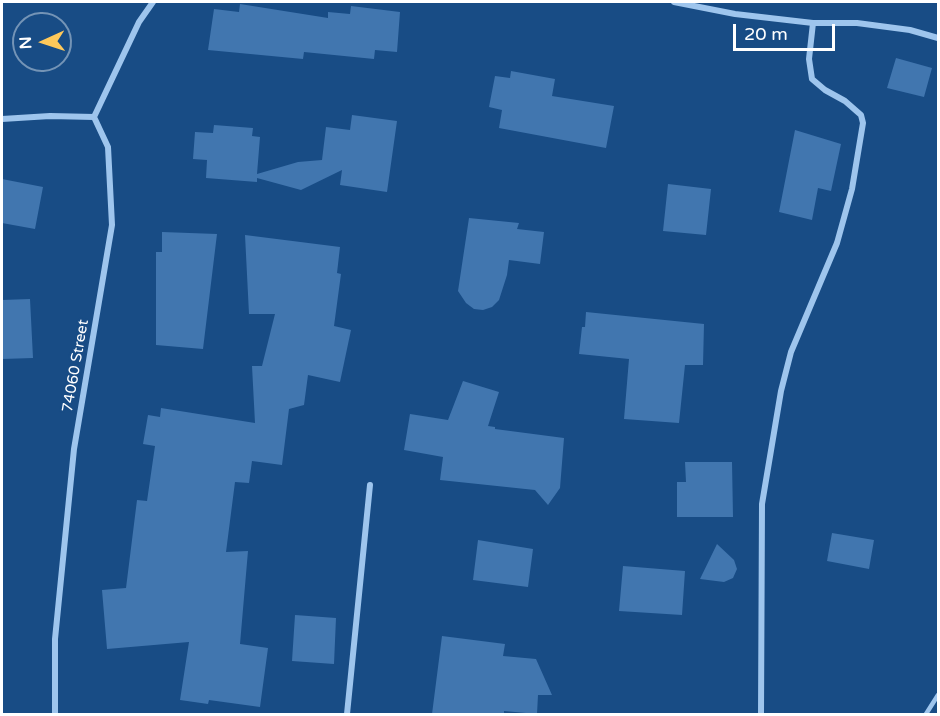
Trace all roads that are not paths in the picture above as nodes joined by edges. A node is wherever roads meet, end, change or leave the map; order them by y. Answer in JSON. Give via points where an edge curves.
{"nodes":[{"id":1,"x":153,"y":2,"type":"edge"},
{"id":2,"x":674,"y":2,"type":"edge"},
{"id":3,"x":813,"y":23,"type":"junction"},
{"id":4,"x":939,"y":38,"type":"edge"},
{"id":5,"x":94,"y":117,"type":"junction"},
{"id":6,"x":2,"y":119,"type":"edge"},
{"id":7,"x":370,"y":484,"type":"dead end"},
{"id":8,"x":939,"y":695,"type":"edge"},
{"id":9,"x":56,"y":714,"type":"edge"},
{"id":10,"x":347,"y":714,"type":"edge"},
{"id":11,"x":761,"y":714,"type":"edge"},
{"id":12,"x":927,"y":714,"type":"edge"}],
"edges":[{"from":1,"to":5,"type":"street","via":[[139,22]]},
{"from":2,"to":3,"type":"street"},
{"from":3,"to":4,"type":"street","via":[[858,23]]},
{"from":3,"to":11,"type":"street","via":[[809,58],[812,79],[845,101],[861,115],[863,123],[852,189],[837,243],[791,352],[781,391],[762,504]]},
{"from":5,"to":6,"type":"street"},
{"from":5,"to":9,"type":"street","name":"74060 Street","via":[[108,147],[112,225],[74,449],[55,639]]},
{"from":7,"to":10,"type":"street"},
{"from":8,"to":12,"type":"lane"}]}
